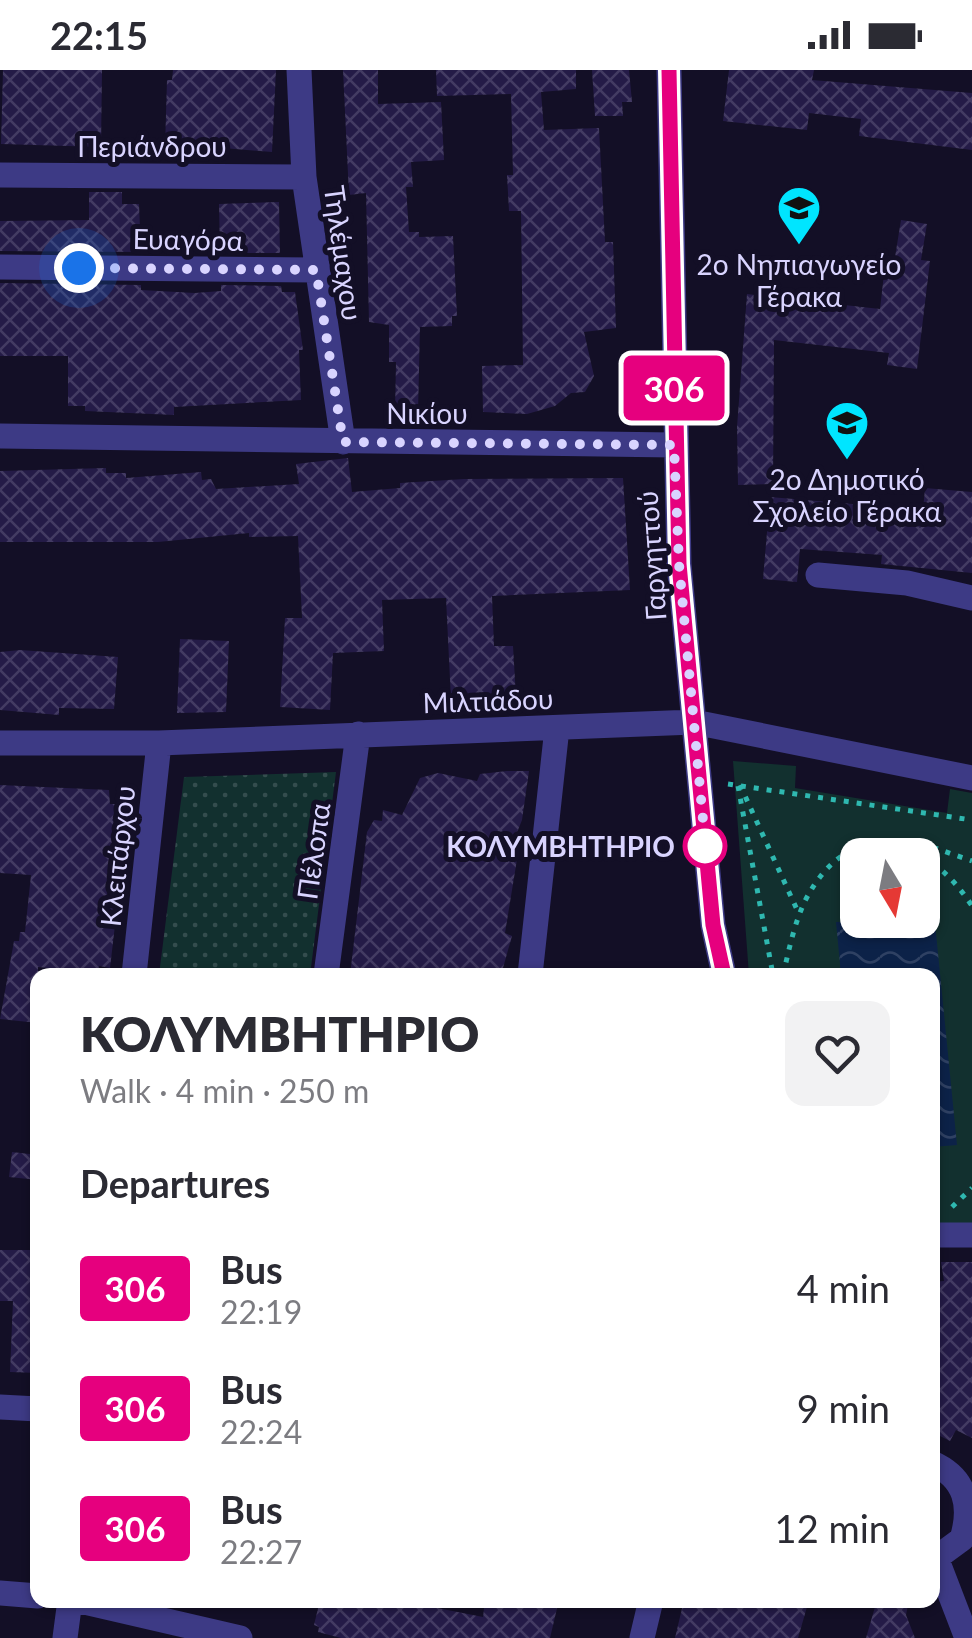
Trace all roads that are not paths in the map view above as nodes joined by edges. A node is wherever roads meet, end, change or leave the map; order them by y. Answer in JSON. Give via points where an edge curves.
{"nodes":[{"id":1,"x":300,"y":70,"type":"edge"},
{"id":2,"x":670,"y":70,"type":"edge"},
{"id":3,"x":0,"y":175,"type":"edge"},
{"id":4,"x":304,"y":177,"type":"junction"},
{"id":5,"x":0,"y":268,"type":"edge"},
{"id":6,"x":316,"y":270,"type":"junction"},
{"id":7,"x":0,"y":436,"type":"edge"},
{"id":8,"x":343,"y":442,"type":"junction"},
{"id":9,"x":674,"y":445,"type":"junction"},
{"id":10,"x":818,"y":574,"type":"dead end"},
{"id":11,"x":972,"y":598,"type":"edge"},
{"id":12,"x":694,"y":722,"type":"junction"},
{"id":13,"x":557,"y":728,"type":"junction"},
{"id":14,"x":358,"y":734,"type":"junction"},
{"id":15,"x":0,"y":743,"type":"edge"},
{"id":16,"x":159,"y":743,"type":"junction"},
{"id":17,"x":972,"y":778,"type":"edge"},
{"id":18,"x":135,"y":968,"type":"edge"},
{"id":19,"x":327,"y":968,"type":"edge"},
{"id":20,"x":531,"y":968,"type":"edge"},
{"id":21,"x":722,"y":968,"type":"edge"},
{"id":22,"x":940,"y":1234,"type":"edge"},
{"id":23,"x":972,"y":1235,"type":"edge"},
{"id":24,"x":0,"y":1407,"type":"edge"},
{"id":25,"x":30,"y":1409,"type":"edge"},
{"id":26,"x":940,"y":1468,"type":"edge"},
{"id":27,"x":969,"y":1491,"type":"edge"},
{"id":28,"x":940,"y":1556,"type":"edge"},
{"id":29,"x":940,"y":1574,"type":"edge"},
{"id":30,"x":0,"y":1593,"type":"edge"},
{"id":31,"x":30,"y":1595,"type":"edge"},
{"id":32,"x":71,"y":1608,"type":"edge"},
{"id":33,"x":108,"y":1608,"type":"edge"},
{"id":34,"x":649,"y":1608,"type":"edge"},
{"id":35,"x":65,"y":1638,"type":"edge"},
{"id":36,"x":240,"y":1638,"type":"edge"},
{"id":37,"x":642,"y":1638,"type":"edge"},
{"id":38,"x":967,"y":1638,"type":"edge"}],
"edges":[{"from":1,"to":4,"type":"street","name":"Τηλέμαχου"},
{"from":2,"to":9,"type":"street","name":"Γαργηττού"},
{"from":3,"to":4,"type":"street","name":"Περιάνδρου"},
{"from":4,"to":6,"type":"street","name":"Τηλέμαχου"},
{"from":5,"to":6,"type":"street","name":"Ευαγόρα"},
{"from":6,"to":8,"type":"street","name":"Τηλέμαχου"},
{"from":7,"to":8,"type":"street","name":"Νικίου"},
{"from":8,"to":9,"type":"street","name":"Νικίου"},
{"from":9,"to":12,"type":"street","name":"Γαργηττού"},
{"from":10,"to":11,"type":"street"},
{"from":12,"to":13,"type":"street","name":"Μιλτιάδου"},
{"from":12,"to":17,"type":"street","name":"Μιλτιάδου"},
{"from":12,"to":21,"type":"street","name":"Γαργηττού"},
{"from":13,"to":14,"type":"street","name":"Μιλτιάδου"},
{"from":13,"to":20,"type":"street"},
{"from":14,"to":16,"type":"street","name":"Μιλτιάδου"},
{"from":14,"to":19,"type":"street","name":"Πέλοπα"},
{"from":15,"to":16,"type":"street","name":"Μιλτιάδου"},
{"from":16,"to":18,"type":"street","name":"Κλειτάρχου"},
{"from":22,"to":23,"type":"street"},
{"from":24,"to":25,"type":"street"},
{"from":26,"to":27,"type":"street"},
{"from":27,"to":28,"type":"street","via":[[962,1540]]},
{"from":29,"to":38,"type":"street"},
{"from":30,"to":31,"type":"street"},
{"from":32,"to":35,"type":"street"},
{"from":33,"to":36,"type":"street"},
{"from":34,"to":37,"type":"street"}]}
